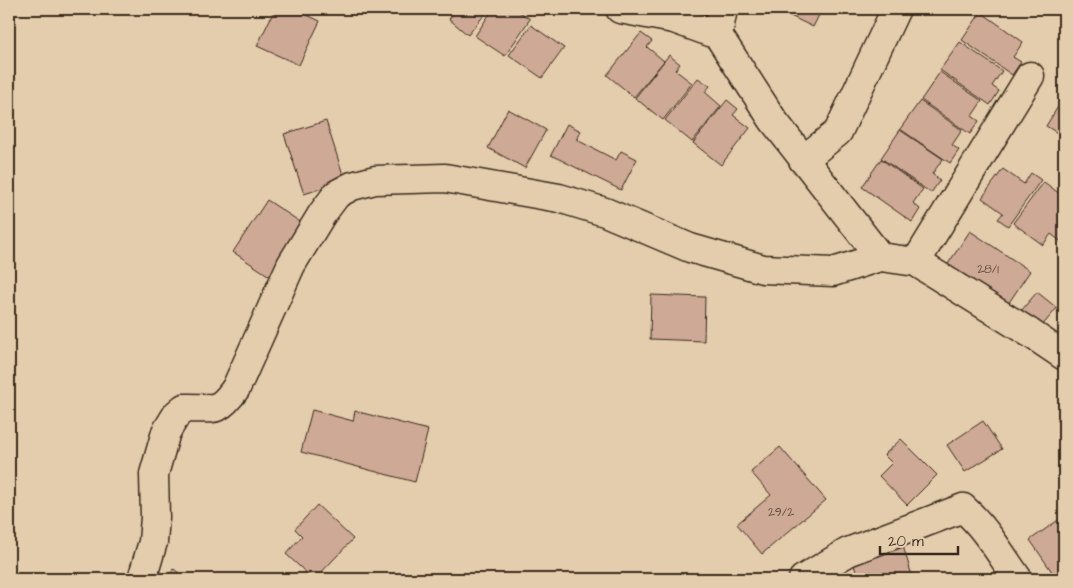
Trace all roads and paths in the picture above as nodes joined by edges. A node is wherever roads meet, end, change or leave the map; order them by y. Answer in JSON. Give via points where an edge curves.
{"nodes":[{"id":1,"x":620,"y":9,"type":"edge"},
{"id":2,"x":896,"y":9,"type":"edge"},
{"id":3,"x":721,"y":22,"type":"edge"},
{"id":4,"x":1030,"y":76,"type":"dead end"},
{"id":5,"x":803,"y":160,"type":"junction"},
{"id":6,"x":880,"y":257,"type":"junction"},
{"id":7,"x":916,"y":262,"type":"junction"},
{"id":8,"x":1064,"y":356,"type":"edge"},
{"id":9,"x":142,"y":579,"type":"edge"},
{"id":10,"x":803,"y":579,"type":"edge"},
{"id":11,"x":1018,"y":579,"type":"edge"}],
"edges":[{"from":1,"to":3,"type":"street","via":[[674,19]]},
{"from":2,"to":5,"type":"street","via":[[838,132]]},
{"from":3,"to":5,"type":"street","via":[[773,120]]},
{"from":4,"to":7,"type":"street"},
{"from":5,"to":6,"type":"street"},
{"from":6,"to":7,"type":"street"},
{"from":6,"to":9,"type":"street","via":[[833,272],[763,269],[690,248],[605,212],[560,198],[445,178],[375,180],[352,186],[337,194],[291,266],[228,400],[219,408],[184,408],[166,432],[154,474],[153,542]]},
{"from":7,"to":8,"type":"street"},
{"from":10,"to":11,"type":"street","via":[[848,552],[963,508]]}]}
